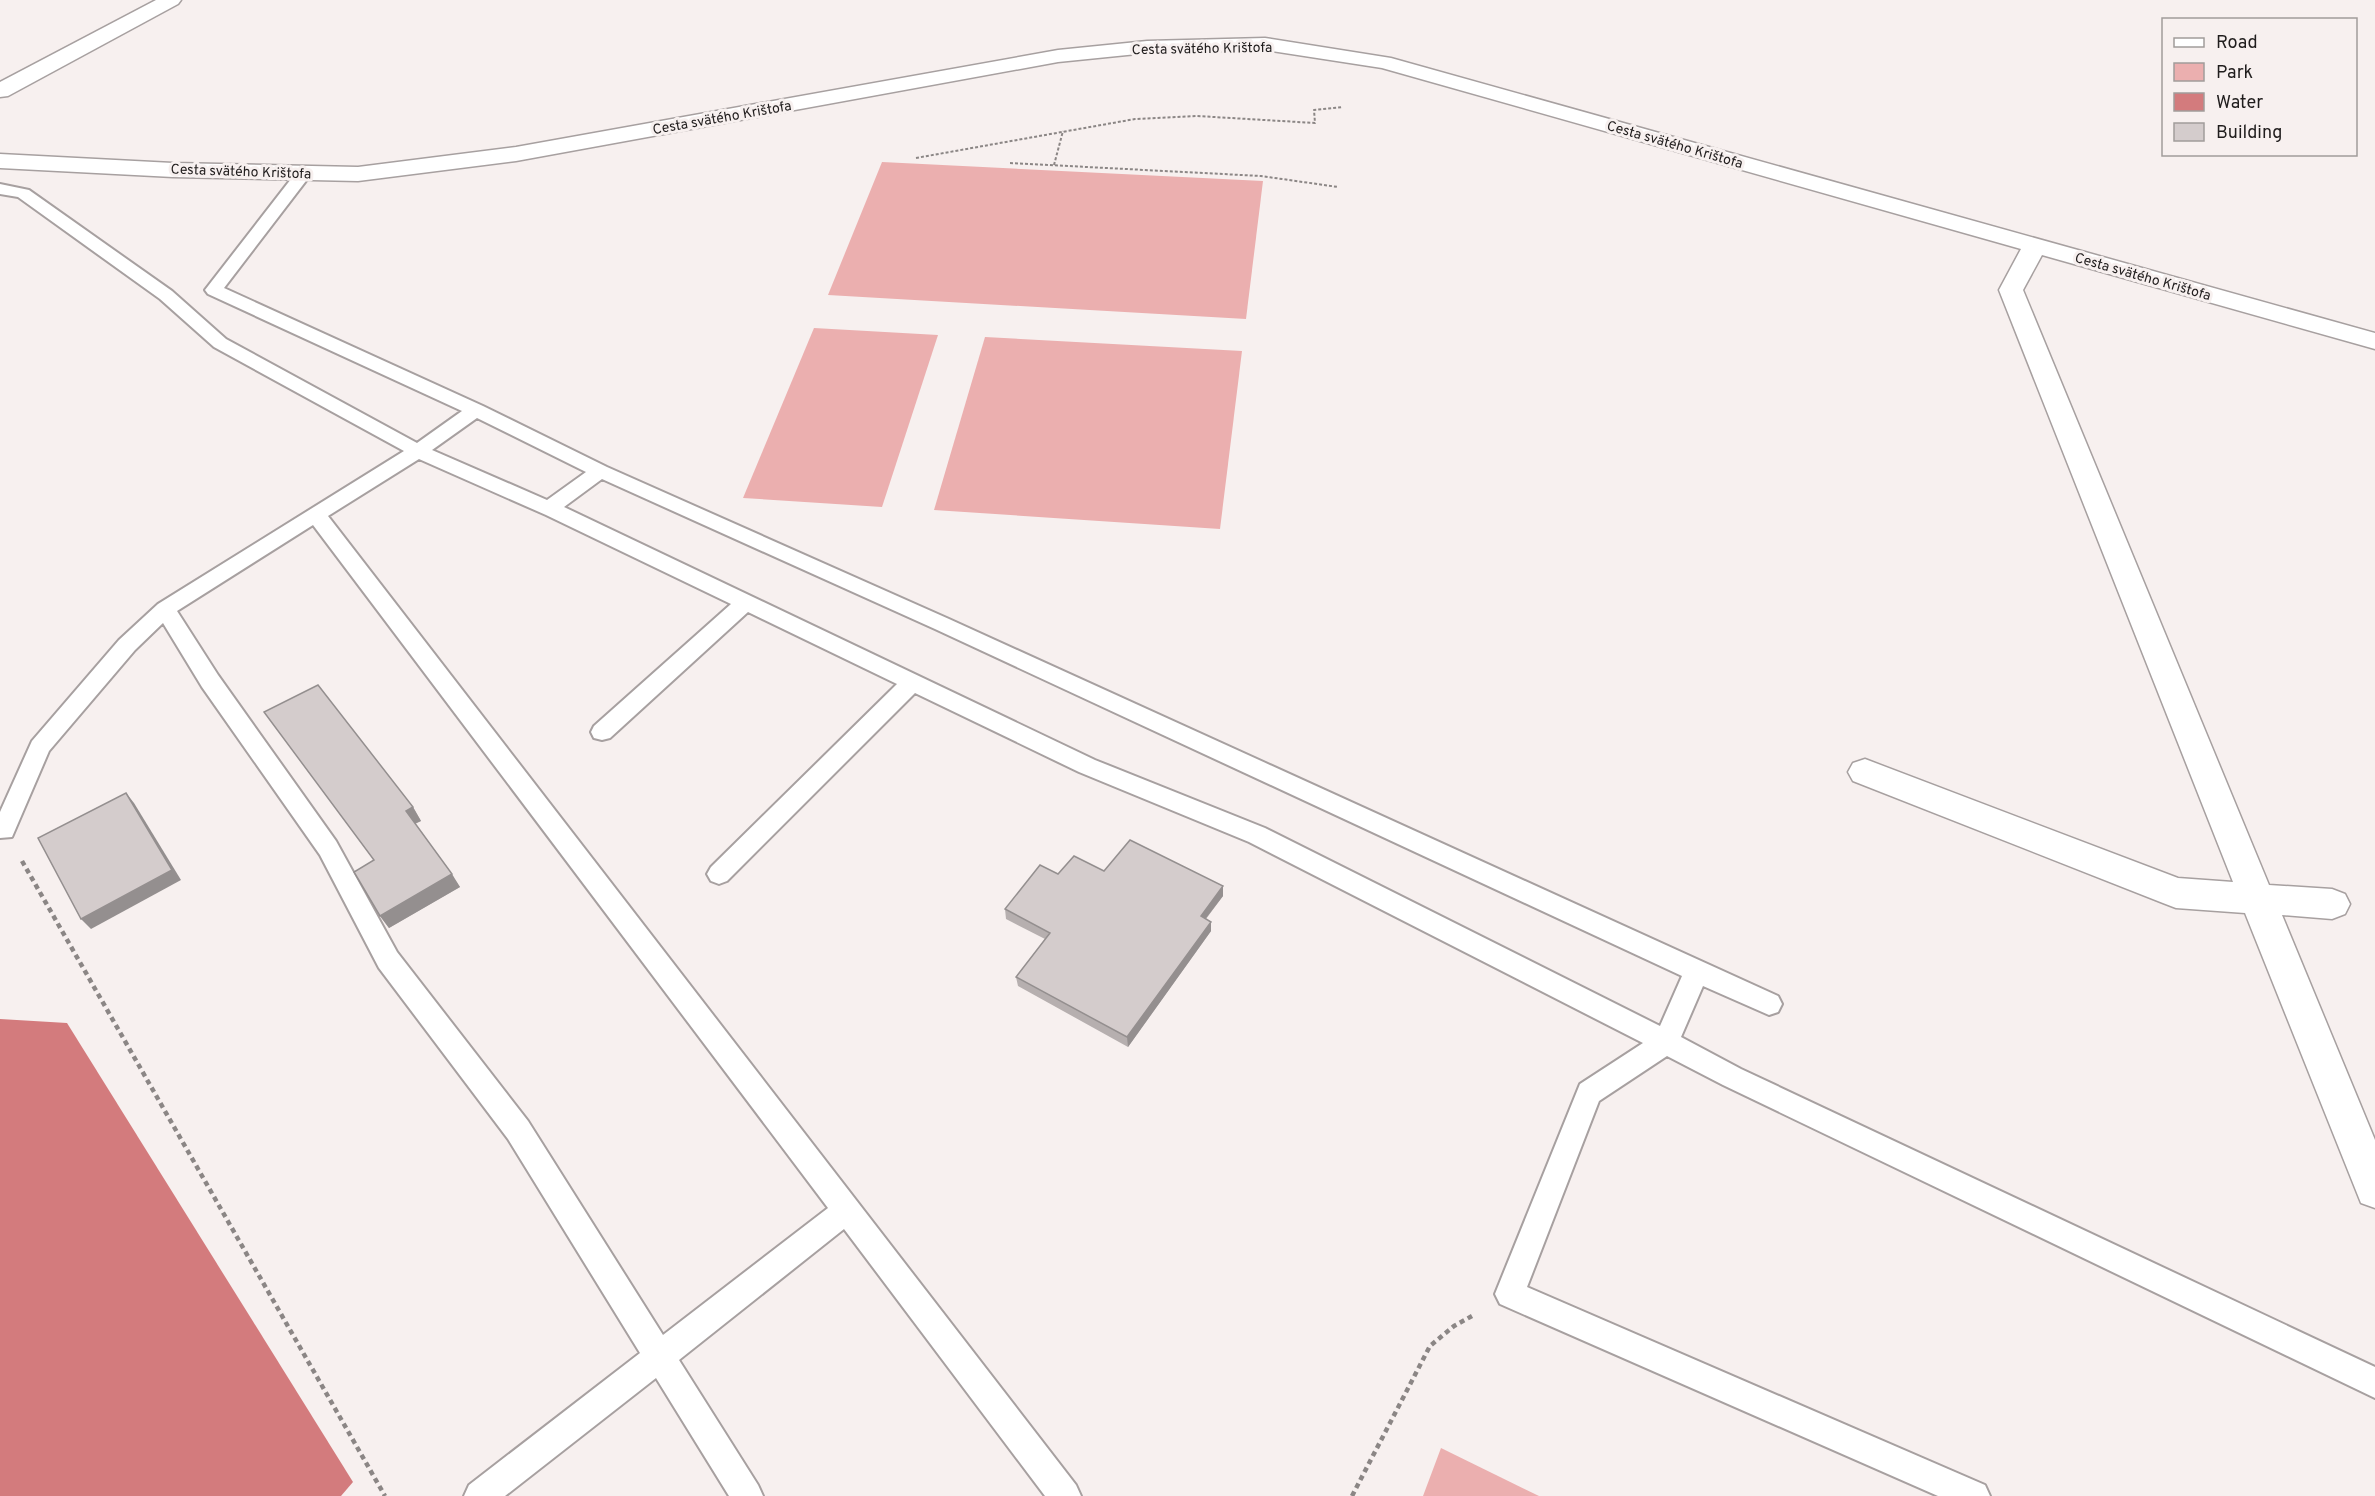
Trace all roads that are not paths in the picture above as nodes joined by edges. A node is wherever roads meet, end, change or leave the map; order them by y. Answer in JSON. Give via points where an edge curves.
{"nodes":[{"id":1,"x":171,"y":0,"type":"edge"},
{"id":2,"x":42,"y":67,"type":"junction"},
{"id":3,"x":0,"y":69,"type":"edge"},
{"id":4,"x":0,"y":91,"type":"edge"},
{"id":5,"x":0,"y":161,"type":"edge"},
{"id":6,"x":303,"y":173,"type":"junction"},
{"id":7,"x":0,"y":189,"type":"edge"},
{"id":8,"x":2035,"y":245,"type":"junction"},
{"id":9,"x":214,"y":290,"type":"junction"},
{"id":10,"x":180,"y":309,"type":"junction"},
{"id":11,"x":2375,"y":341,"type":"edge"},
{"id":12,"x":476,"y":410,"type":"junction"},
{"id":13,"x":418,"y":451,"type":"junction"},
{"id":14,"x":600,"y":471,"type":"junction"},
{"id":15,"x":549,"y":508,"type":"junction"},
{"id":16,"x":316,"y":515,"type":"junction"},
{"id":17,"x":746,"y":602,"type":"junction"},
{"id":18,"x":165,"y":609,"type":"junction"},
{"id":19,"x":912,"y":682,"type":"junction"},
{"id":20,"x":602,"y":732,"type":"dead end"},
{"id":21,"x":1865,"y":772,"type":"dead end"},
{"id":22,"x":4,"y":830,"type":"road end"},
{"id":23,"x":719,"y":874,"type":"dead end"},
{"id":24,"x":2256,"y":899,"type":"junction"},
{"id":25,"x":2332,"y":904,"type":"dead end"},
{"id":26,"x":1697,"y":971,"type":"junction"},
{"id":27,"x":1769,"y":1004,"type":"dead end"},
{"id":28,"x":1666,"y":1042,"type":"junction"},
{"id":29,"x":2375,"y":1190,"type":"edge"},
{"id":30,"x":846,"y":1211,"type":"junction"},
{"id":31,"x":658,"y":1356,"type":"junction"},
{"id":32,"x":2375,"y":1383,"type":"edge"},
{"id":33,"x":480,"y":1496,"type":"edge"},
{"id":34,"x":747,"y":1496,"type":"edge"},
{"id":35,"x":1065,"y":1496,"type":"edge"},
{"id":36,"x":1974,"y":1496,"type":"edge"}],
"edges":[{"from":1,"to":2,"type":"street"},
{"from":2,"to":3,"type":"street"},
{"from":2,"to":4,"type":"street"},
{"from":5,"to":6,"type":"street","name":"Cesta svätého Krištofa"},
{"from":6,"to":8,"type":"street","name":"Cesta svätého Krištofa","via":[[358,174],[516,154],[1058,56],[1147,47],[1265,44],[1384,62]]},
{"from":6,"to":9,"type":"lane"},
{"from":7,"to":10,"type":"lane","via":[[23,194]]},
{"from":8,"to":11,"type":"street","name":"Cesta svätého Krištofa"},
{"from":8,"to":24,"type":"street","via":[[2011,290]]},
{"from":9,"to":10,"type":"lane"},
{"from":9,"to":12,"type":"lane"},
{"from":10,"to":13,"type":"lane","via":[[238,354]]},
{"from":12,"to":13,"type":"lane"},
{"from":12,"to":14,"type":"lane"},
{"from":13,"to":15,"type":"lane"},
{"from":13,"to":16,"type":"lane"},
{"from":14,"to":15,"type":"lane"},
{"from":14,"to":26,"type":"lane"},
{"from":15,"to":17,"type":"lane"},
{"from":16,"to":18,"type":"lane"},
{"from":16,"to":30,"type":"lane"},
{"from":17,"to":19,"type":"lane"},
{"from":17,"to":20,"type":"lane"},
{"from":18,"to":22,"type":"lane","via":[[126,645],[40,747]]},
{"from":18,"to":31,"type":"lane","via":[[210,681],[328,848],[388,960],[518,1130]]},
{"from":19,"to":23,"type":"lane"},
{"from":19,"to":28,"type":"lane","via":[[1088,766],[1257,835]]},
{"from":21,"to":24,"type":"street","via":[[2176,893]]},
{"from":24,"to":25,"type":"street"},
{"from":24,"to":29,"type":"street"},
{"from":26,"to":27,"type":"lane"},
{"from":26,"to":28,"type":"lane"},
{"from":28,"to":32,"type":"lane"},
{"from":28,"to":36,"type":"lane","via":[[1589,1093],[1510,1294]]},
{"from":30,"to":31,"type":"lane"},
{"from":30,"to":35,"type":"lane"},
{"from":31,"to":33,"type":"lane"},
{"from":31,"to":34,"type":"lane"}]}
